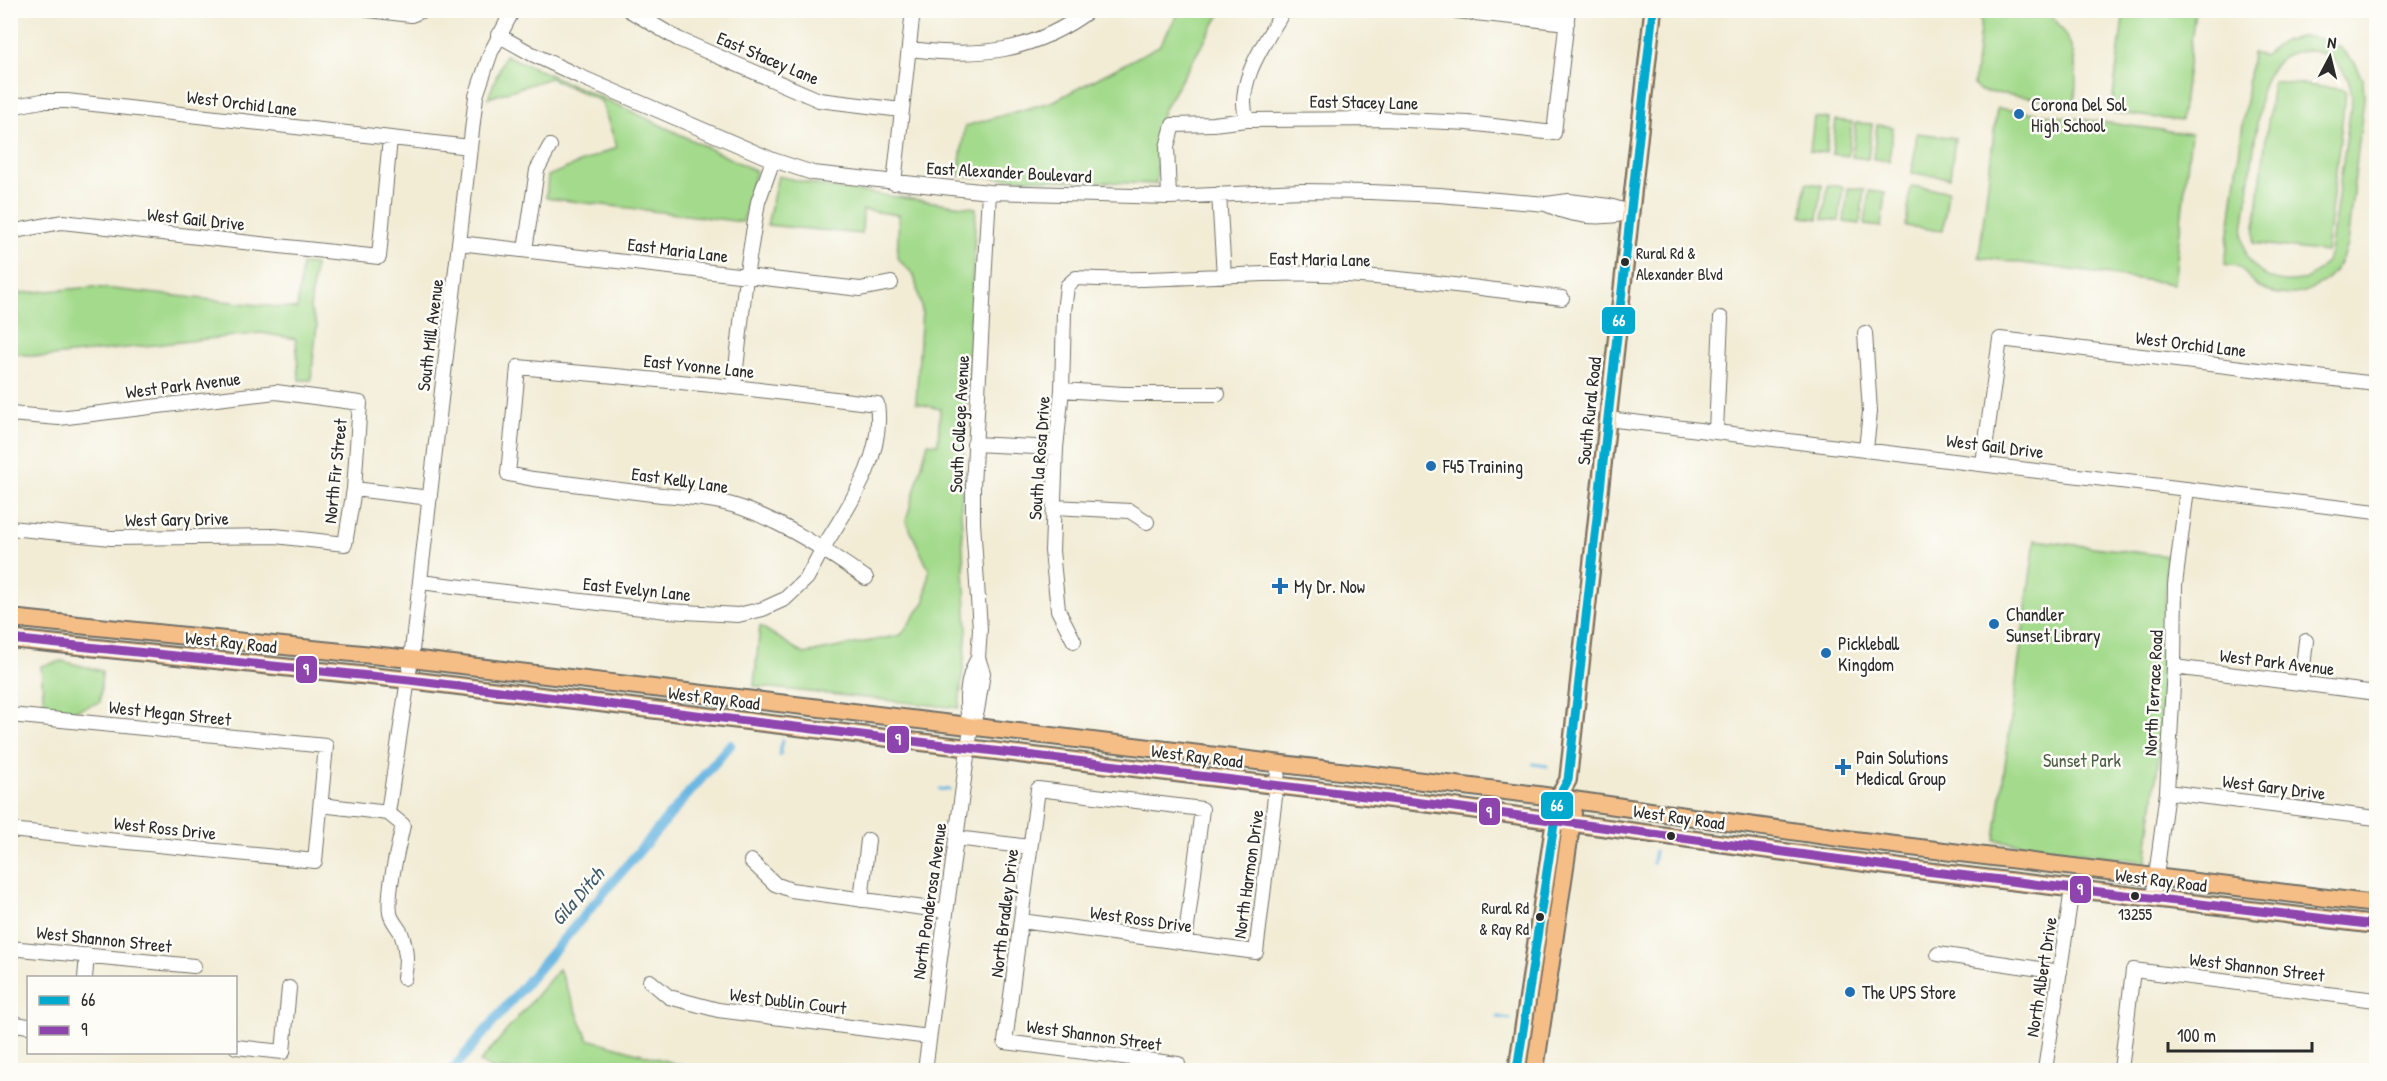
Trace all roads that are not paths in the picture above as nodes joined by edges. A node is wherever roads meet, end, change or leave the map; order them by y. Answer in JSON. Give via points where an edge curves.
{"nodes":[{"id":1,"x":369,"y":10,"type":"edge"},
{"id":2,"x":513,"y":10,"type":"edge"},
{"id":3,"x":629,"y":10,"type":"edge"},
{"id":4,"x":913,"y":10,"type":"edge"},
{"id":5,"x":1090,"y":10,"type":"edge"},
{"id":6,"x":1284,"y":10,"type":"edge"},
{"id":7,"x":1447,"y":10,"type":"edge"},
{"id":8,"x":1653,"y":10,"type":"edge"},
{"id":9,"x":417,"y":13,"type":"edge"},
{"id":10,"x":1567,"y":17,"type":"edge"},
{"id":11,"x":498,"y":35,"type":"junction"},
{"id":12,"x":910,"y":49,"type":"junction"},
{"id":13,"x":10,"y":107,"type":"edge"},
{"id":14,"x":901,"y":110,"type":"junction"},
{"id":15,"x":1247,"y":120,"type":"junction"},
{"id":16,"x":390,"y":138,"type":"junction"},
{"id":17,"x":549,"y":146,"type":"dead end"},
{"id":18,"x":470,"y":147,"type":"junction"},
{"id":19,"x":773,"y":160,"type":"junction"},
{"id":20,"x":894,"y":183,"type":"junction"},
{"id":21,"x":989,"y":192,"type":"junction"},
{"id":22,"x":1219,"y":194,"type":"junction"},
{"id":23,"x":1169,"y":197,"type":"junction"},
{"id":24,"x":1630,"y":212,"type":"junction"},
{"id":25,"x":10,"y":232,"type":"edge"},
{"id":26,"x":459,"y":243,"type":"junction"},
{"id":27,"x":525,"y":250,"type":"junction"},
{"id":28,"x":746,"y":276,"type":"junction"},
{"id":29,"x":1224,"y":276,"type":"junction"},
{"id":30,"x":1076,"y":278,"type":"joint"},
{"id":31,"x":891,"y":283,"type":"dead end"},
{"id":32,"x":1562,"y":298,"type":"dead end"},
{"id":33,"x":1721,"y":318,"type":"dead end"},
{"id":34,"x":1865,"y":333,"type":"dead end"},
{"id":35,"x":2376,"y":384,"type":"edge"},
{"id":36,"x":734,"y":387,"type":"junction"},
{"id":37,"x":1062,"y":390,"type":"junction"},
{"id":38,"x":1218,"y":394,"type":"dead end"},
{"id":39,"x":360,"y":403,"type":"joint"},
{"id":40,"x":877,"y":404,"type":"joint"},
{"id":41,"x":10,"y":414,"type":"edge"},
{"id":42,"x":1608,"y":419,"type":"junction"},
{"id":43,"x":1716,"y":431,"type":"junction"},
{"id":44,"x":975,"y":444,"type":"junction"},
{"id":45,"x":1056,"y":448,"type":"junction"},
{"id":46,"x":1866,"y":449,"type":"junction"},
{"id":47,"x":1983,"y":463,"type":"junction"},
{"id":48,"x":508,"y":474,"type":"joint"},
{"id":49,"x":354,"y":489,"type":"junction"},
{"id":50,"x":2187,"y":489,"type":"junction"},
{"id":51,"x":430,"y":498,"type":"junction"},
{"id":52,"x":1054,"y":507,"type":"junction"},
{"id":53,"x":2376,"y":512,"type":"edge"},
{"id":54,"x":1147,"y":522,"type":"dead end"},
{"id":55,"x":10,"y":528,"type":"edge"},
{"id":56,"x":345,"y":544,"type":"joint"},
{"id":57,"x":823,"y":548,"type":"junction"},
{"id":58,"x":866,"y":578,"type":"dead end"},
{"id":59,"x":420,"y":582,"type":"junction"},
{"id":60,"x":10,"y":618,"type":"edge"},
{"id":61,"x":10,"y":639,"type":"edge"},
{"id":62,"x":1074,"y":641,"type":"dead end"},
{"id":63,"x":2306,"y":641,"type":"dead end"},
{"id":64,"x":2174,"y":667,"type":"junction"},
{"id":65,"x":410,"y":670,"type":"junction"},
{"id":66,"x":2301,"y":683,"type":"junction"},
{"id":67,"x":2376,"y":693,"type":"edge"},
{"id":68,"x":10,"y":715,"type":"edge"},
{"id":69,"x":969,"y":737,"type":"junction"},
{"id":70,"x":1279,"y":764,"type":"junction"},
{"id":71,"x":1277,"y":786,"type":"junction"},
{"id":72,"x":2166,"y":792,"type":"junction"},
{"id":73,"x":321,"y":806,"type":"junction"},
{"id":74,"x":1565,"y":810,"type":"junction"},
{"id":75,"x":388,"y":813,"type":"junction"},
{"id":76,"x":2376,"y":818,"type":"edge"},
{"id":77,"x":10,"y":830,"type":"edge"},
{"id":78,"x":956,"y":838,"type":"junction"},
{"id":79,"x":868,"y":840,"type":"dead end"},
{"id":80,"x":1854,"y":840,"type":"junction"},
{"id":81,"x":1030,"y":847,"type":"junction"},
{"id":82,"x":751,"y":861,"type":"dead end"},
{"id":83,"x":1851,"y":861,"type":"junction"},
{"id":84,"x":2156,"y":877,"type":"junction"},
{"id":85,"x":2072,"y":889,"type":"junction"},
{"id":86,"x":2153,"y":899,"type":"junction"},
{"id":87,"x":861,"y":900,"type":"junction"},
{"id":88,"x":2376,"y":904,"type":"edge"},
{"id":89,"x":946,"y":911,"type":"junction"},
{"id":90,"x":1021,"y":921,"type":"junction"},
{"id":91,"x":2376,"y":926,"type":"edge"},
{"id":92,"x":1185,"y":943,"type":"junction"},
{"id":93,"x":10,"y":948,"type":"edge"},
{"id":94,"x":1256,"y":952,"type":"joint"},
{"id":95,"x":1938,"y":954,"type":"dead end"},
{"id":96,"x":87,"y":955,"type":"junction"},
{"id":97,"x":194,"y":966,"type":"dead end"},
{"id":98,"x":2060,"y":972,"type":"junction"},
{"id":99,"x":85,"y":976,"type":"edge"},
{"id":100,"x":405,"y":978,"type":"dead end"},
{"id":101,"x":650,"y":981,"type":"dead end"},
{"id":102,"x":289,"y":988,"type":"dead end"},
{"id":103,"x":2376,"y":1000,"type":"edge"},
{"id":104,"x":10,"y":1023,"type":"edge"},
{"id":105,"x":27,"y":1026,"type":"edge"},
{"id":106,"x":929,"y":1037,"type":"junction"},
{"id":107,"x":1005,"y":1041,"type":"joint"},
{"id":108,"x":237,"y":1047,"type":"edge"},
{"id":109,"x":1178,"y":1067,"type":"edge"},
{"id":110,"x":925,"y":1071,"type":"edge"},
{"id":111,"x":1517,"y":1071,"type":"edge"},
{"id":112,"x":1534,"y":1071,"type":"edge"},
{"id":113,"x":2045,"y":1071,"type":"edge"},
{"id":114,"x":2121,"y":1071,"type":"edge"}],
"edges":[{"from":1,"to":9,"type":"street"},
{"from":2,"to":11,"type":"street","name":"South Mill Avenue"},
{"from":3,"to":14,"type":"street","name":"East Stacey Lane","via":[[678,39],[819,100]]},
{"from":4,"to":12,"type":"street"},
{"from":5,"to":12,"type":"street","via":[[1067,27],[997,52],[950,54]]},
{"from":6,"to":15,"type":"street","via":[[1245,87]]},
{"from":7,"to":10,"type":"street"},
{"from":8,"to":24,"type":"main road","name":"South Rural Road"},
{"from":10,"to":15,"type":"street","name":"East Stacey Lane","via":[[1554,133],[1383,119]]},
{"from":11,"to":18,"type":"street","name":"South Mill Avenue","via":[[476,96]]},
{"from":11,"to":19,"type":"street","name":"East Alexander Boulevard","via":[[542,59]]},
{"from":12,"to":14,"type":"street"},
{"from":13,"to":16,"type":"street","name":"West Orchid Lane","via":[[67,101]]},
{"from":14,"to":20,"type":"street"},
{"from":15,"to":23,"type":"street","name":"East Stacey Lane","via":[[1173,125],[1167,147]]},
{"from":16,"to":18,"type":"street","name":"West Orchid Lane"},
{"from":16,"to":25,"type":"street","name":"West Gail Drive","via":[[379,257],[62,222]]},
{"from":17,"to":27,"type":"street","via":[[537,170]]},
{"from":18,"to":26,"type":"street","name":"South Mill Avenue"},
{"from":19,"to":20,"type":"street","name":"East Alexander Boulevard","via":[[813,173]]},
{"from":19,"to":28,"type":"street","via":[[758,202]]},
{"from":20,"to":21,"type":"street","name":"East Alexander Boulevard"},
{"from":21,"to":23,"type":"street","name":"East Alexander Boulevard"},
{"from":21,"to":44,"type":"street","name":"South College Avenue"},
{"from":22,"to":23,"type":"street","name":"East Alexander Boulevard"},
{"from":22,"to":24,"type":"street","name":"East Alexander Boulevard","via":[[1439,195],[1546,204],[1569,201]]},
{"from":22,"to":29,"type":"street"},
{"from":24,"to":42,"type":"main road","name":"South Rural Road"},
{"from":26,"to":27,"type":"street","name":"East Maria Lane"},
{"from":26,"to":51,"type":"street","name":"South Mill Avenue"},
{"from":27,"to":28,"type":"street","name":"East Maria Lane"},
{"from":28,"to":31,"type":"street","name":"East Maria Lane","via":[[860,289]]},
{"from":28,"to":36,"type":"street"},
{"from":29,"to":30,"type":"street","name":"East Maria Lane"},
{"from":29,"to":32,"type":"street","name":"East Maria Lane","via":[[1325,274]]},
{"from":30,"to":37,"type":"street","name":"South la Rosa Drive","via":[[1067,286]]},
{"from":33,"to":43,"type":"street"},
{"from":34,"to":46,"type":"street","via":[[1870,412]]},
{"from":35,"to":47,"type":"street","name":"West Orchid Lane","via":[[2000,339]]},
{"from":36,"to":40,"type":"street","name":"East Yvonne Lane"},
{"from":36,"to":48,"type":"street","name":"East Yvonne Lane","via":[[518,367]]},
{"from":37,"to":38,"type":"street"},
{"from":37,"to":45,"type":"street","name":"South la Rosa Drive"},
{"from":39,"to":41,"type":"street","name":"West Park Avenue","via":[[276,392],[59,418]]},
{"from":39,"to":49,"type":"street","name":"North Fir Street"},
{"from":40,"to":57,"type":"street","name":"East Evelyn Lane","via":[[879,421],[867,474]]},
{"from":42,"to":43,"type":"street","name":"West Gail Drive"},
{"from":42,"to":74,"type":"main road","name":"South Rural Road"},
{"from":43,"to":46,"type":"street","name":"West Gail Drive"},
{"from":44,"to":45,"type":"street"},
{"from":44,"to":69,"type":"street","name":"South College Avenue","via":[[973,523],[978,658],[970,671],[966,710]]},
{"from":45,"to":52,"type":"street","name":"South la Rosa Drive"},
{"from":46,"to":47,"type":"street","name":"West Gail Drive"},
{"from":47,"to":50,"type":"street","name":"West Gail Drive"},
{"from":48,"to":57,"type":"street","name":"East Kelly Lane","via":[[740,507]]},
{"from":49,"to":51,"type":"street"},
{"from":49,"to":56,"type":"street","name":"North Fir Street"},
{"from":50,"to":53,"type":"street","name":"West Gail Drive"},
{"from":50,"to":64,"type":"street","name":"North Terrace Road","via":[[2175,585]]},
{"from":51,"to":59,"type":"street","name":"South Mill Avenue"},
{"from":52,"to":54,"type":"street","via":[[1130,511]]},
{"from":52,"to":62,"type":"street","name":"South la Rosa Drive","via":[[1052,551],[1058,610]]},
{"from":55,"to":56,"type":"street","name":"West Gary Drive","via":[[111,538],[275,536]]},
{"from":57,"to":58,"type":"street","name":"East Kelly Lane"},
{"from":57,"to":59,"type":"street","name":"East Evelyn Lane","via":[[807,578],[786,599],[738,615],[667,611]]},
{"from":59,"to":65,"type":"street","name":"South Mill Avenue"},
{"from":60,"to":65,"type":"main road","name":"West Ray Road"},
{"from":61,"to":65,"type":"main road","name":"West Ray Road"},
{"from":63,"to":66,"type":"street"},
{"from":64,"to":66,"type":"street","name":"West Park Avenue"},
{"from":64,"to":72,"type":"street","name":"North Terrace Road"},
{"from":65,"to":69,"type":"main road","name":"West Ray Road"},
{"from":65,"to":75,"type":"street","name":"South Mill Avenue"},
{"from":66,"to":67,"type":"street","name":"West Park Avenue"},
{"from":68,"to":73,"type":"street","name":"West Megan Street","via":[[326,746]]},
{"from":69,"to":70,"type":"main road","name":"West Ray Road"},
{"from":69,"to":71,"type":"main road","name":"West Ray Road"},
{"from":69,"to":78,"type":"street","name":"North Ponderosa Avenue"},
{"from":70,"to":71,"type":"street","name":"North Harmon Drive"},
{"from":70,"to":74,"type":"main road","name":"West Ray Road"},
{"from":71,"to":74,"type":"main road","name":"West Ray Road"},
{"from":71,"to":94,"type":"street","name":"North Harmon Drive"},
{"from":72,"to":76,"type":"street","name":"West Gary Drive"},
{"from":72,"to":84,"type":"street","name":"North Terrace Road"},
{"from":73,"to":75,"type":"street"},
{"from":73,"to":77,"type":"street","name":"West Ross Drive","via":[[315,861]]},
{"from":74,"to":80,"type":"main road","name":"West Ray Road"},
{"from":74,"to":83,"type":"main road","name":"West Ray Road"},
{"from":74,"to":111,"type":"main road"},
{"from":74,"to":112,"type":"main road"},
{"from":75,"to":100,"type":"street","via":[[403,825],[390,914],[408,960]]},
{"from":78,"to":81,"type":"street"},
{"from":78,"to":89,"type":"street","name":"North Ponderosa Avenue"},
{"from":79,"to":87,"type":"street"},
{"from":80,"to":83,"type":"main road"},
{"from":80,"to":84,"type":"main road","name":"West Ray Road"},
{"from":81,"to":90,"type":"street","name":"North Bradley Drive"},
{"from":81,"to":92,"type":"street","name":"North Bradley Drive","via":[[1038,789],[1202,809]]},
{"from":82,"to":87,"type":"street","via":[[775,884],[790,890]]},
{"from":83,"to":85,"type":"main road","name":"West Ray Road"},
{"from":84,"to":86,"type":"street","name":"North Terrace Road"},
{"from":84,"to":88,"type":"main road","name":"West Ray Road"},
{"from":85,"to":86,"type":"main road","name":"West Ray Road"},
{"from":85,"to":98,"type":"street","name":"North Albert Drive"},
{"from":86,"to":91,"type":"main road","name":"West Ray Road"},
{"from":87,"to":89,"type":"street"},
{"from":89,"to":106,"type":"street","name":"North Ponderosa Avenue"},
{"from":90,"to":92,"type":"street","name":"West Ross Drive"},
{"from":90,"to":107,"type":"street","name":"North Bradley Drive"},
{"from":92,"to":94,"type":"street","name":"West Ross Drive"},
{"from":93,"to":96,"type":"street","name":"West Shannon Street"},
{"from":95,"to":98,"type":"street"},
{"from":96,"to":97,"type":"street","name":"West Shannon Street"},
{"from":96,"to":99,"type":"street"},
{"from":98,"to":113,"type":"street","name":"North Albert Drive"},
{"from":101,"to":106,"type":"street","name":"West Dublin Court","via":[[669,997],[718,1010]]},
{"from":102,"to":108,"type":"street","via":[[283,1052]]},
{"from":103,"to":114,"type":"street","name":"West Shannon Street","via":[[2133,970]]},
{"from":104,"to":105,"type":"street"},
{"from":106,"to":110,"type":"street","name":"North Ponderosa Avenue"},
{"from":107,"to":109,"type":"street","name":"West Shannon Street"}]}
